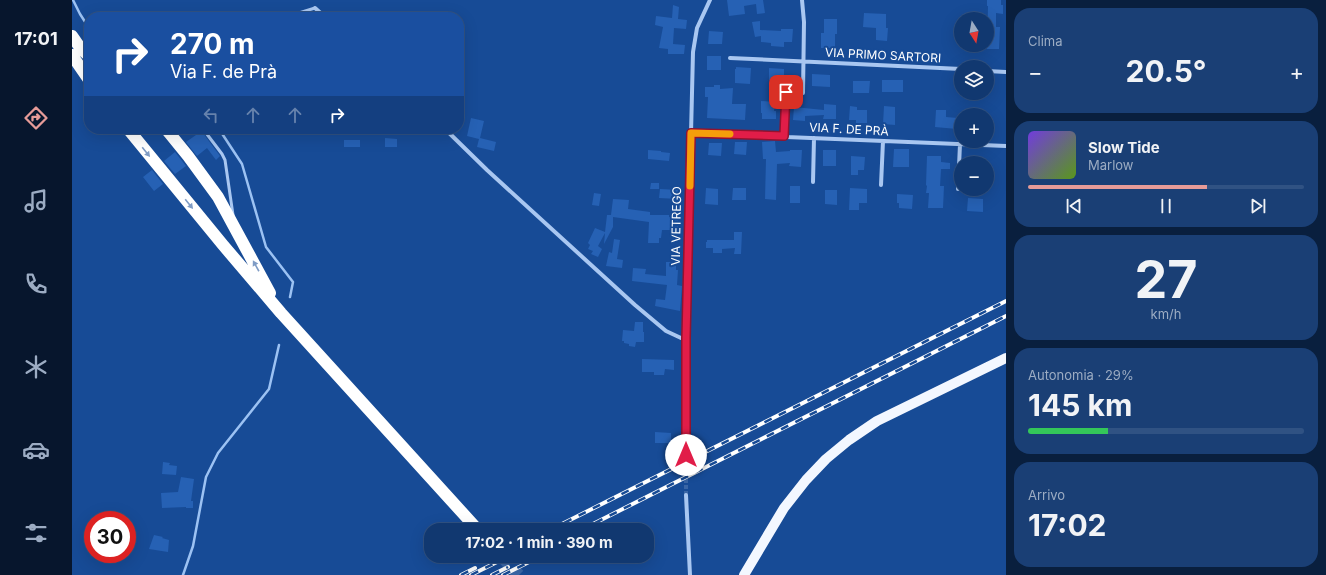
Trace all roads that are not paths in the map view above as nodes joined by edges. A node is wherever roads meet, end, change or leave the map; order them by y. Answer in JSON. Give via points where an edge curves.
{"nodes":[{"id":1,"x":710,"y":0,"type":"edge"},
{"id":2,"x":802,"y":0,"type":"edge"},
{"id":3,"x":315,"y":8,"type":"joint"},
{"id":4,"x":302,"y":12,"type":"edge"},
{"id":5,"x":319,"y":12,"type":"edge"},
{"id":6,"x":72,"y":36,"type":"edge"},
{"id":7,"x":84,"y":52,"type":"edge"},
{"id":8,"x":72,"y":55,"type":"edge"},
{"id":9,"x":730,"y":58,"type":"dead end"},
{"id":10,"x":804,"y":61,"type":"junction"},
{"id":11,"x":954,"y":69,"type":"edge"},
{"id":12,"x":994,"y":71,"type":"edge"},
{"id":13,"x":1006,"y":72,"type":"edge"},
{"id":14,"x":84,"y":73,"type":"edge"},
{"id":15,"x":691,"y":133,"type":"junction"},
{"id":16,"x":132,"y":134,"type":"edge"},
{"id":17,"x":170,"y":134,"type":"edge"},
{"id":18,"x":207,"y":134,"type":"edge"},
{"id":19,"x":449,"y":134,"type":"edge"},
{"id":20,"x":784,"y":136,"type":"junction"},
{"id":21,"x":814,"y":138,"type":"junction"},
{"id":22,"x":883,"y":141,"type":"junction"},
{"id":23,"x":954,"y":144,"type":"edge"},
{"id":24,"x":994,"y":145,"type":"edge"},
{"id":25,"x":1006,"y":146,"type":"edge"},
{"id":26,"x":813,"y":182,"type":"dead end"},
{"id":27,"x":881,"y":185,"type":"dead end"},
{"id":28,"x":233,"y":224,"type":"junction"},
{"id":29,"x":282,"y":313,"type":"junction"},
{"id":30,"x":686,"y":338,"type":"junction"},
{"id":31,"x":1006,"y":358,"type":"edge"},
{"id":32,"x":686,"y":455,"type":"tunnel mouth"},
{"id":33,"x":686,"y":495,"type":"tunnel mouth"},
{"id":34,"x":472,"y":523,"type":"edge"},
{"id":35,"x":690,"y":575,"type":"edge"},
{"id":36,"x":744,"y":575,"type":"edge"}],
"edges":[{"from":1,"to":15,"type":"street","name":"VIA VETREGO","via":[[695,36]]},
{"from":2,"to":10,"type":"street"},
{"from":3,"to":4,"type":"lane"},
{"from":3,"to":5,"type":"street"},
{"from":6,"to":7,"type":"highway"},
{"from":8,"to":14,"type":"highway"},
{"from":9,"to":10,"type":"street","name":"VIA PRIMO SARTORI"},
{"from":10,"to":11,"type":"street","name":"VIA PRIMO SARTORI"},
{"from":10,"to":20,"type":"street","via":[[804,93],[786,92]]},
{"from":12,"to":13,"type":"street"},
{"from":15,"to":20,"type":"street","name":"VIA F. DE PRÀ"},
{"from":15,"to":30,"type":"street","name":"VIA VETREGO"},
{"from":16,"to":29,"type":"highway","one_way":true},
{"from":17,"to":28,"type":"highway","via":[[218,197]]},
{"from":18,"to":28,"type":"lane","via":[[225,160]]},
{"from":19,"to":30,"type":"street","via":[[635,305],[666,330]]},
{"from":20,"to":21,"type":"street","name":"VIA F. DE PRÀ"},
{"from":21,"to":22,"type":"street","name":"VIA F. DE PRÀ"},
{"from":21,"to":26,"type":"street"},
{"from":22,"to":23,"type":"street","name":"VIA F. DE PRÀ"},
{"from":22,"to":27,"type":"street"},
{"from":24,"to":25,"type":"street","name":"VIA F. DE PRÀ"},
{"from":29,"to":28,"type":"highway","one_way":true},
{"from":29,"to":34,"type":"highway"},
{"from":30,"to":32,"type":"street","name":"VIA VETREGO"},
{"from":31,"to":36,"type":"main road","via":[[876,421],[826,459],[784,508]]},
{"from":33,"to":35,"type":"street"}]}
